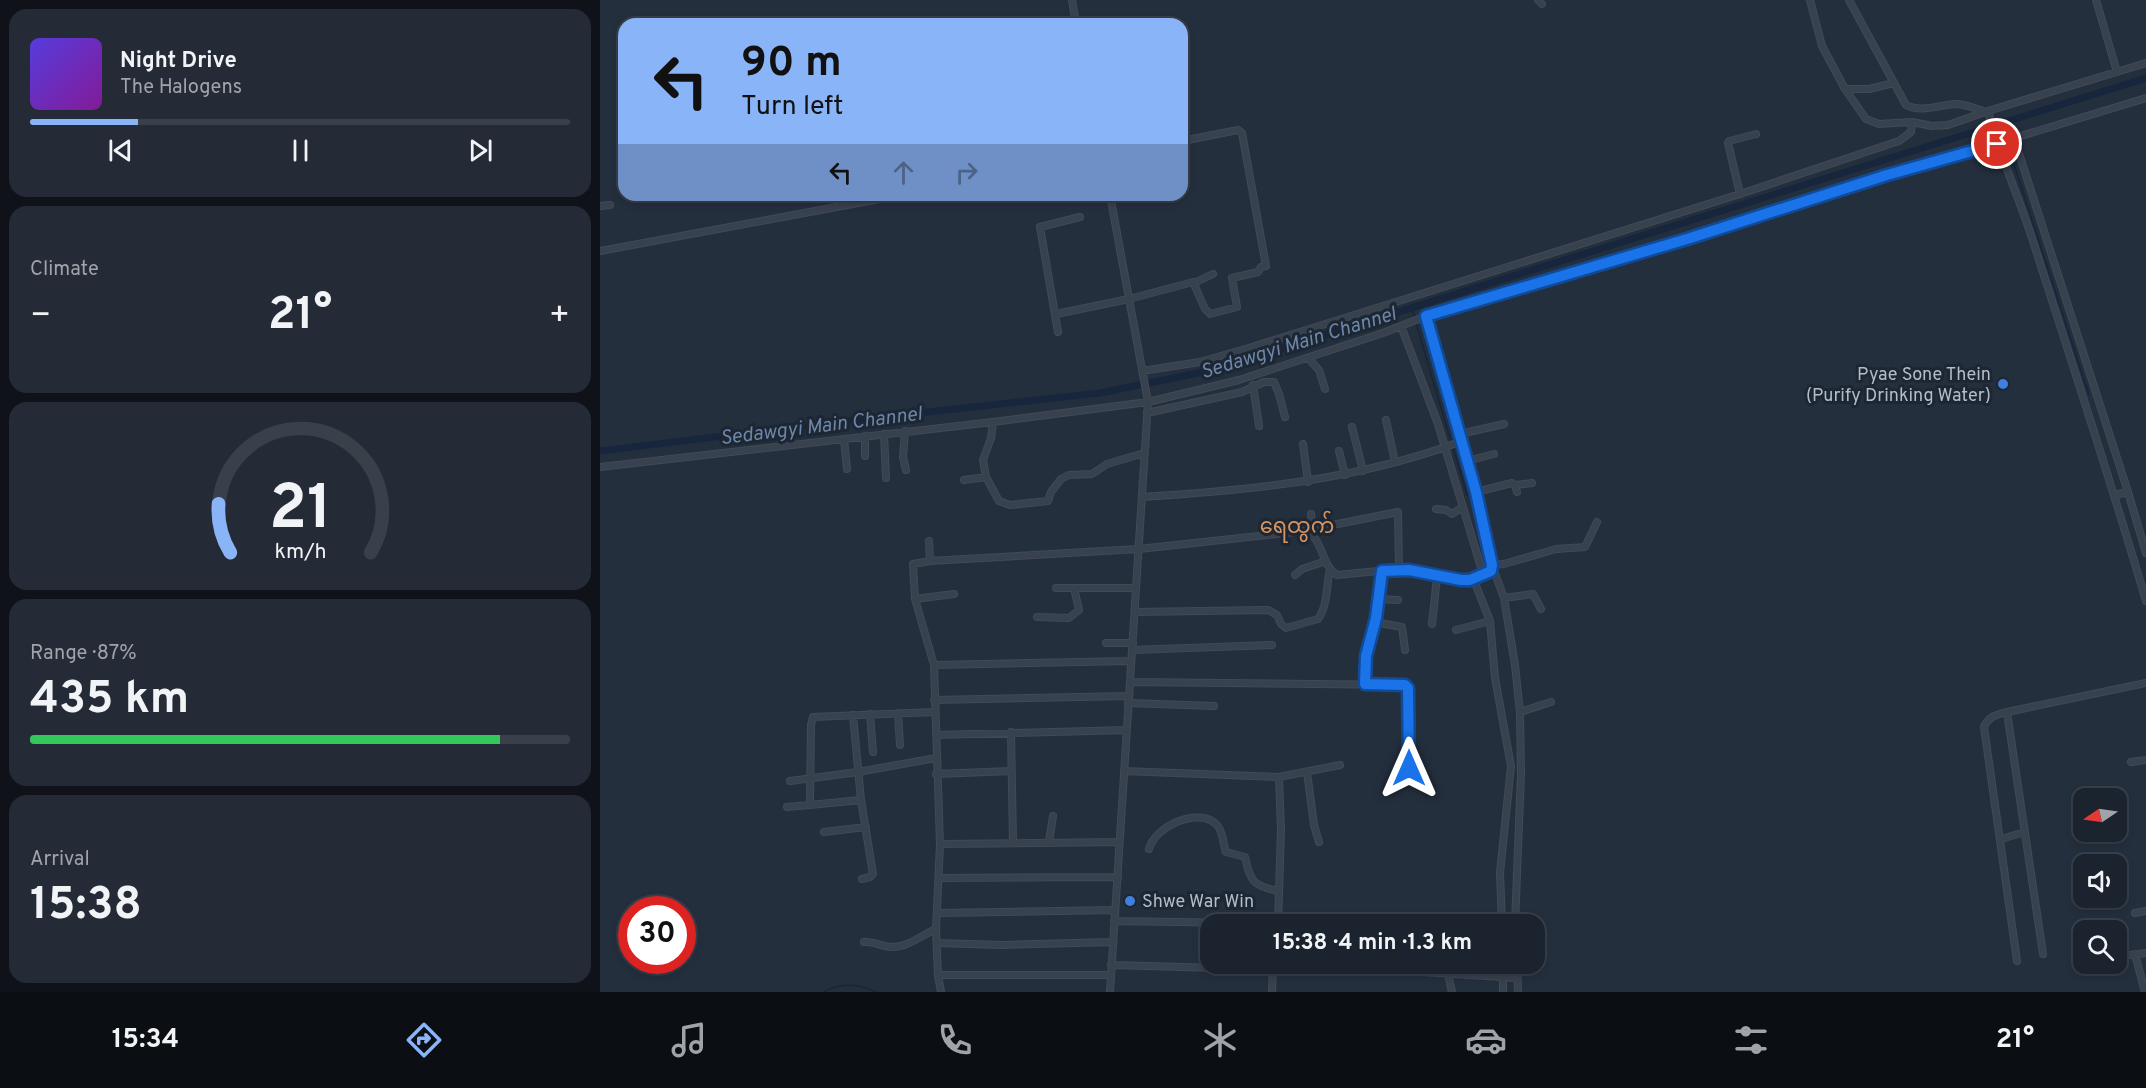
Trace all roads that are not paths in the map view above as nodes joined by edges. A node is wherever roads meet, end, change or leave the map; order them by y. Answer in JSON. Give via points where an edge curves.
{"nodes":[{"id":1,"x":1072,"y":0,"type":"edge"},
{"id":2,"x":1810,"y":0,"type":"edge"},
{"id":3,"x":1849,"y":0,"type":"edge"},
{"id":4,"x":2096,"y":0,"type":"edge"},
{"id":5,"x":1075,"y":18,"type":"edge"},
{"id":6,"x":2146,"y":63,"type":"edge"},
{"id":7,"x":2117,"y":72,"type":"junction"},
{"id":8,"x":1894,"y":83,"type":"junction"},
{"id":9,"x":1845,"y":89,"type":"junction"},
{"id":10,"x":2146,"y":98,"type":"edge"},
{"id":11,"x":1987,"y":113,"type":"junction"},
{"id":12,"x":1912,"y":122,"type":"junction"},
{"id":13,"x":1756,"y":134,"type":"dead end"},
{"id":14,"x":2014,"y":138,"type":"junction"},
{"id":15,"x":1188,"y":140,"type":"edge"},
{"id":16,"x":1996,"y":142,"type":"junction"},
{"id":17,"x":1740,"y":194,"type":"junction"},
{"id":18,"x":870,"y":201,"type":"edge"},
{"id":19,"x":1111,"y":201,"type":"edge"},
{"id":20,"x":610,"y":205,"type":"dead end"},
{"id":21,"x":600,"y":206,"type":"edge"},
{"id":22,"x":1080,"y":217,"type":"dead end"},
{"id":23,"x":600,"y":251,"type":"edge"},
{"id":24,"x":1213,"y":274,"type":"dead end"},
{"id":25,"x":1194,"y":283,"type":"junction"},
{"id":26,"x":1129,"y":299,"type":"junction"},
{"id":27,"x":1056,"y":314,"type":"junction"},
{"id":28,"x":1424,"y":317,"type":"junction"},
{"id":29,"x":1401,"y":326,"type":"junction"},
{"id":30,"x":1058,"y":332,"type":"dead end"},
{"id":31,"x":1308,"y":358,"type":"junction"},
{"id":32,"x":1143,"y":373,"type":"junction"},
{"id":33,"x":1239,"y":380,"type":"junction"},
{"id":34,"x":1253,"y":385,"type":"junction"},
{"id":35,"x":1325,"y":389,"type":"dead end"},
{"id":36,"x":1242,"y":392,"type":"junction"},
{"id":37,"x":1148,"y":399,"type":"junction"},
{"id":38,"x":2092,"y":402,"type":"junction"},
{"id":39,"x":1148,"y":413,"type":"junction"},
{"id":40,"x":1285,"y":417,"type":"dead end"},
{"id":41,"x":1386,"y":420,"type":"dead end"},
{"id":42,"x":993,"y":422,"type":"junction"},
{"id":43,"x":1504,"y":424,"type":"dead end"},
{"id":44,"x":1259,"y":426,"type":"dead end"},
{"id":45,"x":1352,"y":427,"type":"dead end"},
{"id":46,"x":905,"y":431,"type":"junction"},
{"id":47,"x":884,"y":434,"type":"junction"},
{"id":48,"x":865,"y":436,"type":"junction"},
{"id":49,"x":844,"y":439,"type":"junction"},
{"id":50,"x":1460,"y":439,"type":"junction"},
{"id":51,"x":1303,"y":444,"type":"dead end"},
{"id":52,"x":1446,"y":446,"type":"junction"},
{"id":53,"x":1339,"y":451,"type":"dead end"},
{"id":54,"x":1144,"y":453,"type":"junction"},
{"id":55,"x":1494,"y":454,"type":"dead end"},
{"id":56,"x":865,"y":456,"type":"dead end"},
{"id":57,"x":1467,"y":461,"type":"junction"},
{"id":58,"x":1395,"y":462,"type":"junction"},
{"id":59,"x":600,"y":466,"type":"edge"},
{"id":60,"x":847,"y":469,"type":"dead end"},
{"id":61,"x":906,"y":470,"type":"dead end"},
{"id":62,"x":1363,"y":471,"type":"junction"},
{"id":63,"x":1345,"y":475,"type":"junction"},
{"id":64,"x":986,"y":477,"type":"junction"},
{"id":65,"x":886,"y":478,"type":"dead end"},
{"id":66,"x":964,"y":480,"type":"dead end"},
{"id":67,"x":1308,"y":482,"type":"junction"},
{"id":68,"x":1532,"y":483,"type":"dead end"},
{"id":69,"x":1476,"y":492,"type":"junction"},
{"id":70,"x":2122,"y":494,"type":"junction"},
{"id":71,"x":1142,"y":497,"type":"junction"},
{"id":72,"x":1463,"y":507,"type":"junction"},
{"id":73,"x":1437,"y":509,"type":"dead end"},
{"id":74,"x":1311,"y":514,"type":"dead end"},
{"id":75,"x":1597,"y":522,"type":"dead end"},
{"id":76,"x":1310,"y":531,"type":"junction"},
{"id":77,"x":929,"y":541,"type":"dead end"},
{"id":78,"x":1139,"y":549,"type":"junction"},
{"id":79,"x":2146,"y":554,"type":"edge"},
{"id":80,"x":930,"y":561,"type":"junction"},
{"id":81,"x":1326,"y":561,"type":"junction"},
{"id":82,"x":1399,"y":569,"type":"junction"},
{"id":83,"x":1382,"y":571,"type":"junction"},
{"id":84,"x":1488,"y":571,"type":"junction"},
{"id":85,"x":1330,"y":573,"type":"junction"},
{"id":86,"x":1295,"y":575,"type":"dead end"},
{"id":87,"x":1437,"y":577,"type":"junction"},
{"id":88,"x":1473,"y":578,"type":"junction"},
{"id":89,"x":1321,"y":584,"type":"dead end"},
{"id":90,"x":1056,"y":588,"type":"dead end"},
{"id":91,"x":1074,"y":588,"type":"junction"},
{"id":92,"x":1136,"y":588,"type":"junction"},
{"id":93,"x":954,"y":594,"type":"dead end"},
{"id":94,"x":1504,"y":598,"type":"junction"},
{"id":95,"x":915,"y":599,"type":"junction"},
{"id":96,"x":1378,"y":600,"type":"junction"},
{"id":97,"x":1398,"y":600,"type":"dead end"},
{"id":98,"x":2146,"y":601,"type":"edge"},
{"id":99,"x":1541,"y":609,"type":"dead end"},
{"id":100,"x":1135,"y":612,"type":"junction"},
{"id":101,"x":1037,"y":617,"type":"dead end"},
{"id":102,"x":1374,"y":621,"type":"junction"},
{"id":103,"x":1490,"y":621,"type":"junction"},
{"id":104,"x":1432,"y":624,"type":"dead end"},
{"id":105,"x":1456,"y":630,"type":"dead end"},
{"id":106,"x":1106,"y":644,"type":"dead end"},
{"id":107,"x":1272,"y":645,"type":"dead end"},
{"id":108,"x":1132,"y":646,"type":"junction"},
{"id":109,"x":1405,"y":650,"type":"dead end"},
{"id":110,"x":1131,"y":661,"type":"junction"},
{"id":111,"x":934,"y":665,"type":"junction"},
{"id":112,"x":1130,"y":682,"type":"junction"},
{"id":113,"x":2146,"y":683,"type":"edge"},
{"id":114,"x":1365,"y":684,"type":"junction"},
{"id":115,"x":934,"y":700,"type":"junction"},
{"id":116,"x":1129,"y":700,"type":"junction"},
{"id":117,"x":1551,"y":702,"type":"dead end"},
{"id":118,"x":1214,"y":706,"type":"dead end"},
{"id":119,"x":935,"y":712,"type":"junction"},
{"id":120,"x":1520,"y":712,"type":"junction"},
{"id":121,"x":2007,"y":712,"type":"junction"},
{"id":122,"x":898,"y":713,"type":"junction"},
{"id":123,"x":870,"y":714,"type":"junction"},
{"id":124,"x":853,"y":715,"type":"junction"},
{"id":125,"x":1127,"y":730,"type":"junction"},
{"id":126,"x":1011,"y":732,"type":"junction"},
{"id":127,"x":936,"y":735,"type":"junction"},
{"id":128,"x":900,"y":745,"type":"dead end"},
{"id":129,"x":873,"y":752,"type":"dead end"},
{"id":130,"x":936,"y":758,"type":"junction"},
{"id":131,"x":2146,"y":760,"type":"edge"},
{"id":132,"x":2131,"y":762,"type":"dead end"},
{"id":133,"x":1340,"y":765,"type":"dead end"},
{"id":134,"x":1409,"y":768,"type":"dead end"},
{"id":135,"x":1011,"y":771,"type":"junction"},
{"id":136,"x":1124,"y":771,"type":"junction"},
{"id":137,"x":858,"y":772,"type":"junction"},
{"id":138,"x":1307,"y":772,"type":"junction"},
{"id":139,"x":936,"y":774,"type":"junction"},
{"id":140,"x":1279,"y":777,"type":"junction"},
{"id":141,"x":809,"y":778,"type":"junction"},
{"id":142,"x":790,"y":781,"type":"dead end"},
{"id":143,"x":861,"y":800,"type":"junction"},
{"id":144,"x":810,"y":805,"type":"junction"},
{"id":145,"x":787,"y":807,"type":"dead end"},
{"id":146,"x":1053,"y":816,"type":"dead end"},
{"id":147,"x":866,"y":827,"type":"junction"},
{"id":148,"x":824,"y":832,"type":"dead end"},
{"id":149,"x":2025,"y":832,"type":"junction"},
{"id":150,"x":2001,"y":839,"type":"junction"},
{"id":151,"x":1049,"y":842,"type":"junction"},
{"id":152,"x":1119,"y":842,"type":"junction"},
{"id":153,"x":1319,"y":842,"type":"dead end"},
{"id":154,"x":1013,"y":843,"type":"junction"},
{"id":155,"x":940,"y":844,"type":"junction"},
{"id":156,"x":1504,"y":846,"type":"junction"},
{"id":157,"x":1149,"y":849,"type":"dead end"},
{"id":158,"x":1517,"y":849,"type":"junction"},
{"id":159,"x":1118,"y":877,"type":"junction"},
{"id":160,"x":939,"y":878,"type":"junction"},
{"id":161,"x":862,"y":879,"type":"dead end"},
{"id":162,"x":1278,"y":891,"type":"junction"},
{"id":163,"x":1115,"y":910,"type":"junction"},
{"id":164,"x":2146,"y":911,"type":"edge"},
{"id":165,"x":938,"y":913,"type":"junction"},
{"id":166,"x":2135,"y":913,"type":"dead end"},
{"id":167,"x":1278,"y":914,"type":"edge"},
{"id":168,"x":1502,"y":914,"type":"edge"},
{"id":169,"x":1515,"y":914,"type":"edge"},
{"id":170,"x":1114,"y":921,"type":"junction"},
{"id":171,"x":1200,"y":922,"type":"edge"},
{"id":172,"x":936,"y":930,"type":"junction"},
{"id":173,"x":864,"y":942,"type":"dead end"},
{"id":174,"x":1113,"y":942,"type":"junction"},
{"id":175,"x":937,"y":944,"type":"junction"},
{"id":176,"x":2146,"y":953,"type":"edge"},
{"id":177,"x":2043,"y":954,"type":"dead end"},
{"id":178,"x":2135,"y":954,"type":"junction"},
{"id":179,"x":2127,"y":955,"type":"edge"},
{"id":180,"x":2017,"y":961,"type":"dead end"},
{"id":181,"x":1111,"y":965,"type":"junction"},
{"id":182,"x":1200,"y":966,"type":"edge"},
{"id":183,"x":1273,"y":974,"type":"edge"},
{"id":184,"x":1448,"y":974,"type":"joint"},
{"id":185,"x":1503,"y":974,"type":"edge"},
{"id":186,"x":1517,"y":974,"type":"edge"},
{"id":187,"x":938,"y":975,"type":"junction"},
{"id":188,"x":1111,"y":975,"type":"junction"},
{"id":189,"x":1503,"y":978,"type":"junction"},
{"id":190,"x":1517,"y":978,"type":"junction"},
{"id":191,"x":941,"y":992,"type":"edge"},
{"id":192,"x":1110,"y":992,"type":"edge"},
{"id":193,"x":1272,"y":992,"type":"edge"},
{"id":194,"x":1452,"y":992,"type":"edge"},
{"id":195,"x":1503,"y":992,"type":"edge"},
{"id":196,"x":1518,"y":992,"type":"edge"},
{"id":197,"x":2145,"y":992,"type":"edge"}],
"edges":[{"from":1,"to":5,"type":"street"},
{"from":2,"to":9,"type":"street","via":[[1822,46]]},
{"from":3,"to":8,"type":"street"},
{"from":4,"to":7,"type":"street"},
{"from":6,"to":7,"type":"street"},
{"from":7,"to":11,"type":"street"},
{"from":8,"to":9,"type":"street"},
{"from":8,"to":11,"type":"street","via":[[1906,105],[1913,109],[1958,104]]},
{"from":9,"to":12,"type":"street","via":[[1870,122]]},
{"from":10,"to":14,"type":"street"},
{"from":11,"to":12,"type":"street","via":[[1948,125]]},
{"from":11,"to":16,"type":"street"},
{"from":12,"to":17,"type":"street","via":[[1911,132],[1899,141]]},
{"from":13,"to":17,"type":"street","via":[[1728,143]]},
{"from":14,"to":16,"type":"street"},
{"from":14,"to":38,"type":"street"},
{"from":15,"to":25,"type":"street","via":[[1241,130],[1266,266],[1232,278],[1236,309],[1208,312]]},
{"from":16,"to":28,"type":"street"},
{"from":16,"to":38,"type":"street"},
{"from":17,"to":32,"type":"street","via":[[1252,347]]},
{"from":18,"to":23,"type":"street"},
{"from":19,"to":26,"type":"street"},
{"from":20,"to":21,"type":"street"},
{"from":22,"to":27,"type":"street","via":[[1040,227]]},
{"from":24,"to":25,"type":"street"},
{"from":25,"to":26,"type":"street"},
{"from":26,"to":27,"type":"street"},
{"from":26,"to":32,"type":"street"},
{"from":27,"to":30,"type":"street"},
{"from":28,"to":29,"type":"street"},
{"from":28,"to":50,"type":"street"},
{"from":29,"to":31,"type":"street"},
{"from":29,"to":52,"type":"street"},
{"from":31,"to":33,"type":"street"},
{"from":31,"to":35,"type":"street","via":[[1319,370]]},
{"from":32,"to":37,"type":"street"},
{"from":33,"to":36,"type":"street"},
{"from":33,"to":37,"type":"street"},
{"from":34,"to":36,"type":"street"},
{"from":34,"to":40,"type":"street","via":[[1274,382]]},
{"from":34,"to":44,"type":"street"},
{"from":36,"to":39,"type":"street"},
{"from":37,"to":39,"type":"street"},
{"from":37,"to":42,"type":"street"},
{"from":38,"to":70,"type":"street"},
{"from":38,"to":70,"type":"street"},
{"from":39,"to":54,"type":"street"},
{"from":41,"to":58,"type":"street"},
{"from":42,"to":46,"type":"street"},
{"from":42,"to":64,"type":"street","via":[[983,460]]},
{"from":43,"to":50,"type":"street"},
{"from":45,"to":62,"type":"street"},
{"from":46,"to":47,"type":"street"},
{"from":46,"to":61,"type":"street"},
{"from":47,"to":48,"type":"street"},
{"from":47,"to":65,"type":"street"},
{"from":48,"to":49,"type":"street"},
{"from":48,"to":56,"type":"street"},
{"from":49,"to":59,"type":"street"},
{"from":49,"to":60,"type":"street"},
{"from":50,"to":52,"type":"street"},
{"from":50,"to":57,"type":"street"},
{"from":51,"to":67,"type":"street"},
{"from":52,"to":58,"type":"street"},
{"from":52,"to":72,"type":"street"},
{"from":53,"to":63,"type":"street"},
{"from":54,"to":64,"type":"street","via":[[1107,464],[1092,474],[1069,475],[1061,479],[1048,501],[1039,503],[1003,504]]},
{"from":54,"to":71,"type":"street"},
{"from":55,"to":57,"type":"street"},
{"from":57,"to":69,"type":"street"},
{"from":58,"to":62,"type":"street"},
{"from":62,"to":63,"type":"street"},
{"from":63,"to":67,"type":"street"},
{"from":64,"to":66,"type":"street"},
{"from":67,"to":71,"type":"street"},
{"from":68,"to":69,"type":"street","via":[[1516,489],[1512,483]]},
{"from":69,"to":84,"type":"street"},
{"from":70,"to":79,"type":"street"},
{"from":70,"to":98,"type":"street"},
{"from":71,"to":78,"type":"street"},
{"from":72,"to":73,"type":"street","via":[[1452,514]]},
{"from":72,"to":84,"type":"street"},
{"from":74,"to":76,"type":"street"},
{"from":75,"to":84,"type":"street","via":[[1583,548],[1556,549]]},
{"from":76,"to":78,"type":"street"},
{"from":76,"to":81,"type":"street"},
{"from":76,"to":82,"type":"street","via":[[1398,512]]},
{"from":77,"to":80,"type":"street"},
{"from":78,"to":80,"type":"street"},
{"from":78,"to":92,"type":"street"},
{"from":80,"to":95,"type":"street","via":[[913,564]]},
{"from":81,"to":85,"type":"street"},
{"from":81,"to":86,"type":"street"},
{"from":82,"to":83,"type":"street"},
{"from":82,"to":87,"type":"street"},
{"from":83,"to":85,"type":"street"},
{"from":83,"to":96,"type":"street"},
{"from":84,"to":88,"type":"street"},
{"from":84,"to":94,"type":"street"},
{"from":85,"to":89,"type":"street"},
{"from":85,"to":100,"type":"street","via":[[1318,619],[1286,628],[1268,610]]},
{"from":87,"to":88,"type":"street"},
{"from":87,"to":104,"type":"street"},
{"from":88,"to":103,"type":"street"},
{"from":90,"to":91,"type":"street"},
{"from":91,"to":92,"type":"street"},
{"from":91,"to":101,"type":"street","via":[[1079,610],[1069,618]]},
{"from":92,"to":100,"type":"street"},
{"from":93,"to":95,"type":"street"},
{"from":94,"to":99,"type":"street","via":[[1533,594]]},
{"from":94,"to":120,"type":"street"},
{"from":95,"to":111,"type":"street"},
{"from":96,"to":97,"type":"street"},
{"from":96,"to":102,"type":"street"},
{"from":100,"to":108,"type":"street"},
{"from":102,"to":109,"type":"street","via":[[1402,627]]},
{"from":102,"to":114,"type":"street"},
{"from":103,"to":105,"type":"street"},
{"from":103,"to":156,"type":"street","via":[[1495,678],[1511,766]]},
{"from":106,"to":108,"type":"street"},
{"from":107,"to":108,"type":"street"},
{"from":108,"to":110,"type":"street"},
{"from":110,"to":111,"type":"street"},
{"from":110,"to":112,"type":"street"},
{"from":111,"to":115,"type":"street"},
{"from":112,"to":114,"type":"street"},
{"from":112,"to":116,"type":"street"},
{"from":113,"to":121,"type":"street"},
{"from":114,"to":134,"type":"street","via":[[1408,688]]},
{"from":115,"to":116,"type":"street"},
{"from":115,"to":119,"type":"street"},
{"from":116,"to":118,"type":"street"},
{"from":116,"to":125,"type":"street"},
{"from":117,"to":120,"type":"street"},
{"from":119,"to":122,"type":"street"},
{"from":119,"to":127,"type":"street"},
{"from":120,"to":158,"type":"street"},
{"from":121,"to":149,"type":"street"},
{"from":121,"to":150,"type":"street","via":[[1993,716],[1984,727]]},
{"from":122,"to":123,"type":"street"},
{"from":122,"to":128,"type":"street"},
{"from":123,"to":124,"type":"street"},
{"from":123,"to":129,"type":"street"},
{"from":124,"to":137,"type":"street"},
{"from":124,"to":141,"type":"street","via":[[813,717]]},
{"from":125,"to":126,"type":"street"},
{"from":125,"to":136,"type":"street"},
{"from":126,"to":127,"type":"street"},
{"from":126,"to":135,"type":"street"},
{"from":127,"to":130,"type":"street"},
{"from":130,"to":137,"type":"street"},
{"from":130,"to":139,"type":"street"},
{"from":131,"to":132,"type":"street"},
{"from":133,"to":138,"type":"street"},
{"from":135,"to":139,"type":"street"},
{"from":135,"to":154,"type":"street"},
{"from":136,"to":140,"type":"street"},
{"from":136,"to":152,"type":"street"},
{"from":137,"to":141,"type":"street"},
{"from":137,"to":143,"type":"street"},
{"from":138,"to":140,"type":"street"},
{"from":138,"to":153,"type":"street"},
{"from":139,"to":155,"type":"street"},
{"from":140,"to":162,"type":"street"},
{"from":141,"to":142,"type":"street"},
{"from":141,"to":144,"type":"street"},
{"from":143,"to":144,"type":"street"},
{"from":143,"to":147,"type":"street"},
{"from":144,"to":145,"type":"street"},
{"from":146,"to":151,"type":"street"},
{"from":147,"to":148,"type":"street"},
{"from":147,"to":161,"type":"street","via":[[873,874]]},
{"from":149,"to":150,"type":"street"},
{"from":149,"to":177,"type":"street"},
{"from":150,"to":180,"type":"street"},
{"from":151,"to":152,"type":"street"},
{"from":151,"to":154,"type":"street"},
{"from":152,"to":159,"type":"street"},
{"from":154,"to":155,"type":"street"},
{"from":155,"to":160,"type":"street"},
{"from":156,"to":158,"type":"street"},
{"from":156,"to":168,"type":"street","via":[[1500,873]]},
{"from":157,"to":162,"type":"street","via":[[1155,836],[1178,822],[1190,818],[1211,820],[1219,827],[1226,852],[1245,857],[1256,884]]},
{"from":158,"to":169,"type":"street"},
{"from":159,"to":160,"type":"street"},
{"from":159,"to":163,"type":"street"},
{"from":160,"to":165,"type":"street"},
{"from":162,"to":167,"type":"street"},
{"from":163,"to":165,"type":"street"},
{"from":163,"to":170,"type":"street"},
{"from":164,"to":166,"type":"street"},
{"from":165,"to":172,"type":"street"},
{"from":170,"to":171,"type":"street"},
{"from":170,"to":174,"type":"street"},
{"from":172,"to":173,"type":"street","via":[[899,946]]},
{"from":172,"to":175,"type":"street"},
{"from":174,"to":175,"type":"street"},
{"from":174,"to":181,"type":"street"},
{"from":175,"to":187,"type":"street"},
{"from":176,"to":178,"type":"street"},
{"from":178,"to":179,"type":"street"},
{"from":178,"to":197,"type":"street"},
{"from":181,"to":182,"type":"street"},
{"from":181,"to":188,"type":"street"},
{"from":183,"to":193,"type":"street"},
{"from":184,"to":189,"type":"street"},
{"from":184,"to":194,"type":"street"},
{"from":185,"to":189,"type":"street"},
{"from":186,"to":190,"type":"street"},
{"from":187,"to":188,"type":"street"},
{"from":187,"to":191,"type":"street"},
{"from":188,"to":192,"type":"street"},
{"from":189,"to":190,"type":"street"},
{"from":189,"to":195,"type":"street"},
{"from":190,"to":196,"type":"street"}]}
